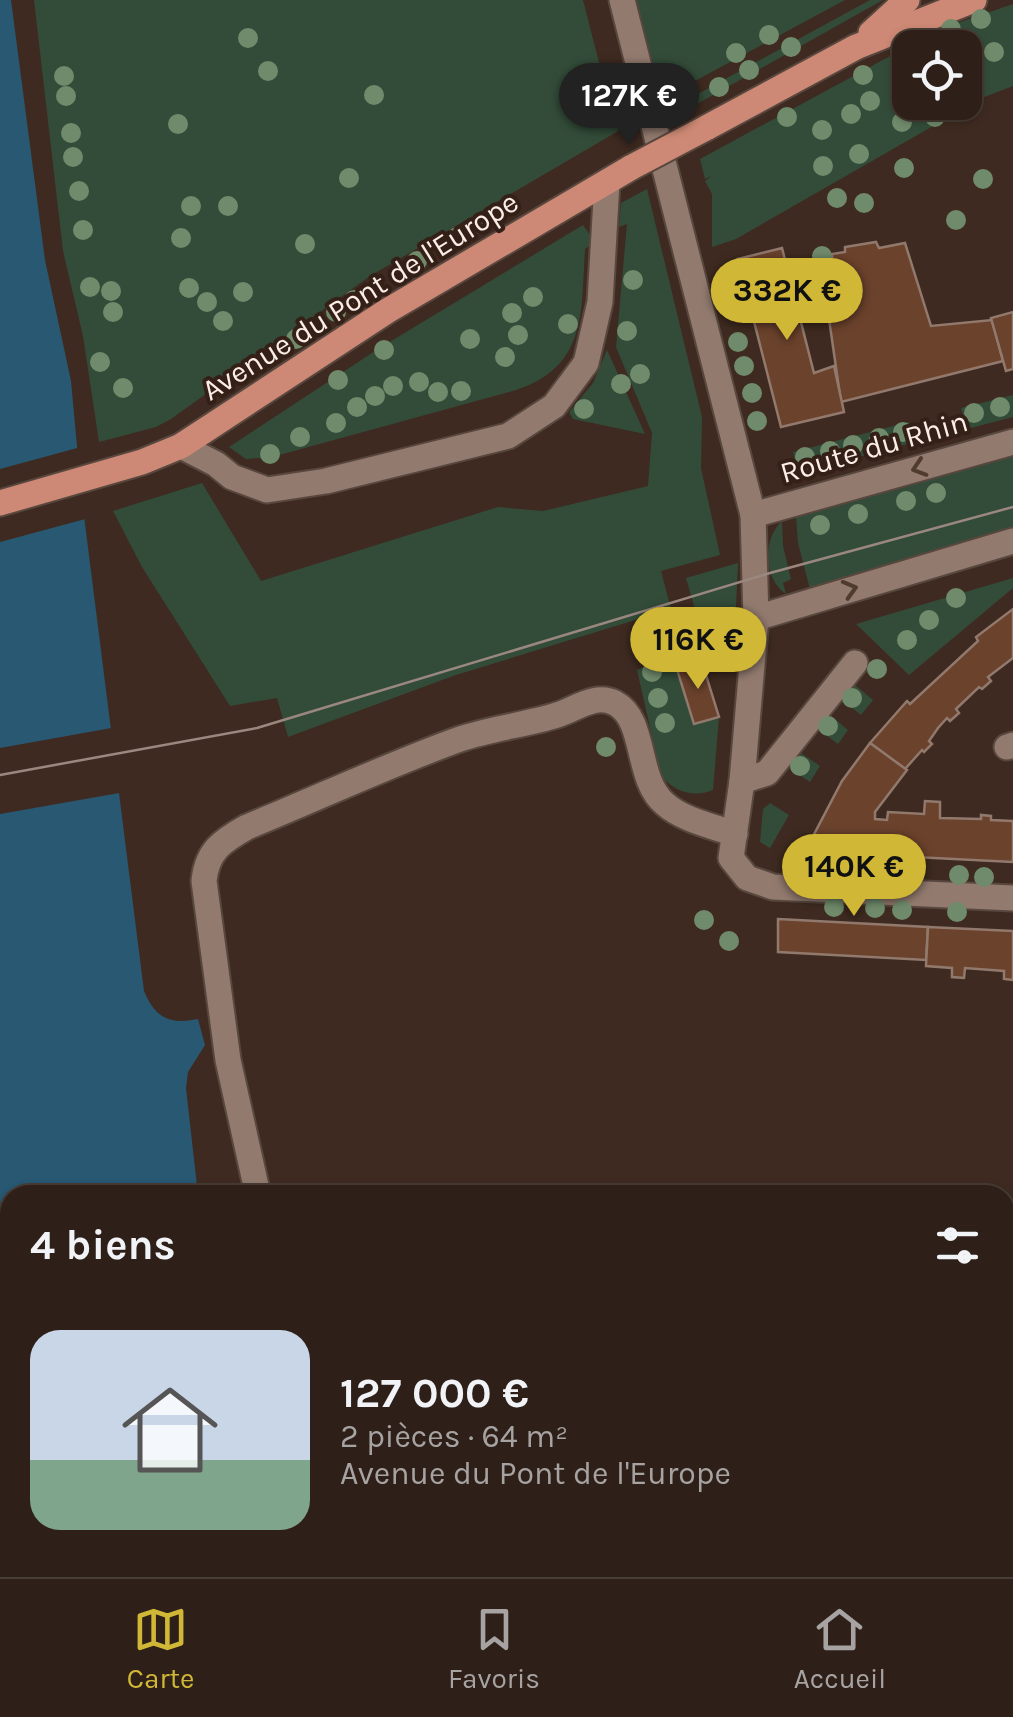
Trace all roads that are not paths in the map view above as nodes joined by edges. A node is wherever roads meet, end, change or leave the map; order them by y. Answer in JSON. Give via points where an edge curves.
{"nodes":[{"id":1,"x":622,"y":0,"type":"edge"},
{"id":2,"x":907,"y":0,"type":"edge"},
{"id":3,"x":974,"y":0,"type":"edge"},
{"id":4,"x":856,"y":47,"type":"junction"},
{"id":5,"x":607,"y":182,"type":"junction"},
{"id":6,"x":1013,"y":442,"type":"edge"},
{"id":7,"x":181,"y":446,"type":"junction"},
{"id":8,"x":0,"y":503,"type":"edge"},
{"id":9,"x":752,"y":515,"type":"junction"},
{"id":10,"x":1013,"y":541,"type":"edge"},
{"id":11,"x":756,"y":618,"type":"junction"},
{"id":12,"x":855,"y":662,"type":"dead end"},
{"id":13,"x":742,"y":781,"type":"junction"},
{"id":14,"x":733,"y":846,"type":"junction"},
{"id":15,"x":1013,"y":898,"type":"edge"},
{"id":16,"x":261,"y":1185,"type":"edge"}],
"edges":[{"from":1,"to":9,"type":"street"},
{"from":2,"to":4,"type":"main road","name":"Avenue du Pont de l'Europe"},
{"from":3,"to":4,"type":"main road","name":"Avenue du Pont de l'Europe"},
{"from":4,"to":5,"type":"main road","name":"Avenue du Pont de l'Europe","bridge":true},
{"from":5,"to":7,"type":"main road","name":"Avenue du Pont de l'Europe","via":[[387,310]]},
{"from":5,"to":7,"type":"street","via":[[600,302],[586,362],[554,406],[508,436],[267,490]]},
{"from":6,"to":9,"type":"street","name":"Route du Rhin","one_way":true},
{"from":7,"to":8,"type":"main road","name":"Avenue du Pont de l'Europe"},
{"from":9,"to":11,"type":"street"},
{"from":11,"to":10,"type":"street","one_way":true},
{"from":11,"to":13,"type":"street"},
{"from":12,"to":13,"type":"street","via":[[768,773]]},
{"from":13,"to":14,"type":"street"},
{"from":14,"to":15,"type":"street","via":[[747,878],[773,887]]},
{"from":14,"to":16,"type":"street","via":[[663,803],[650,786],[627,713],[601,700],[463,738],[222,841],[210,854],[204,881],[228,1060]]}]}
